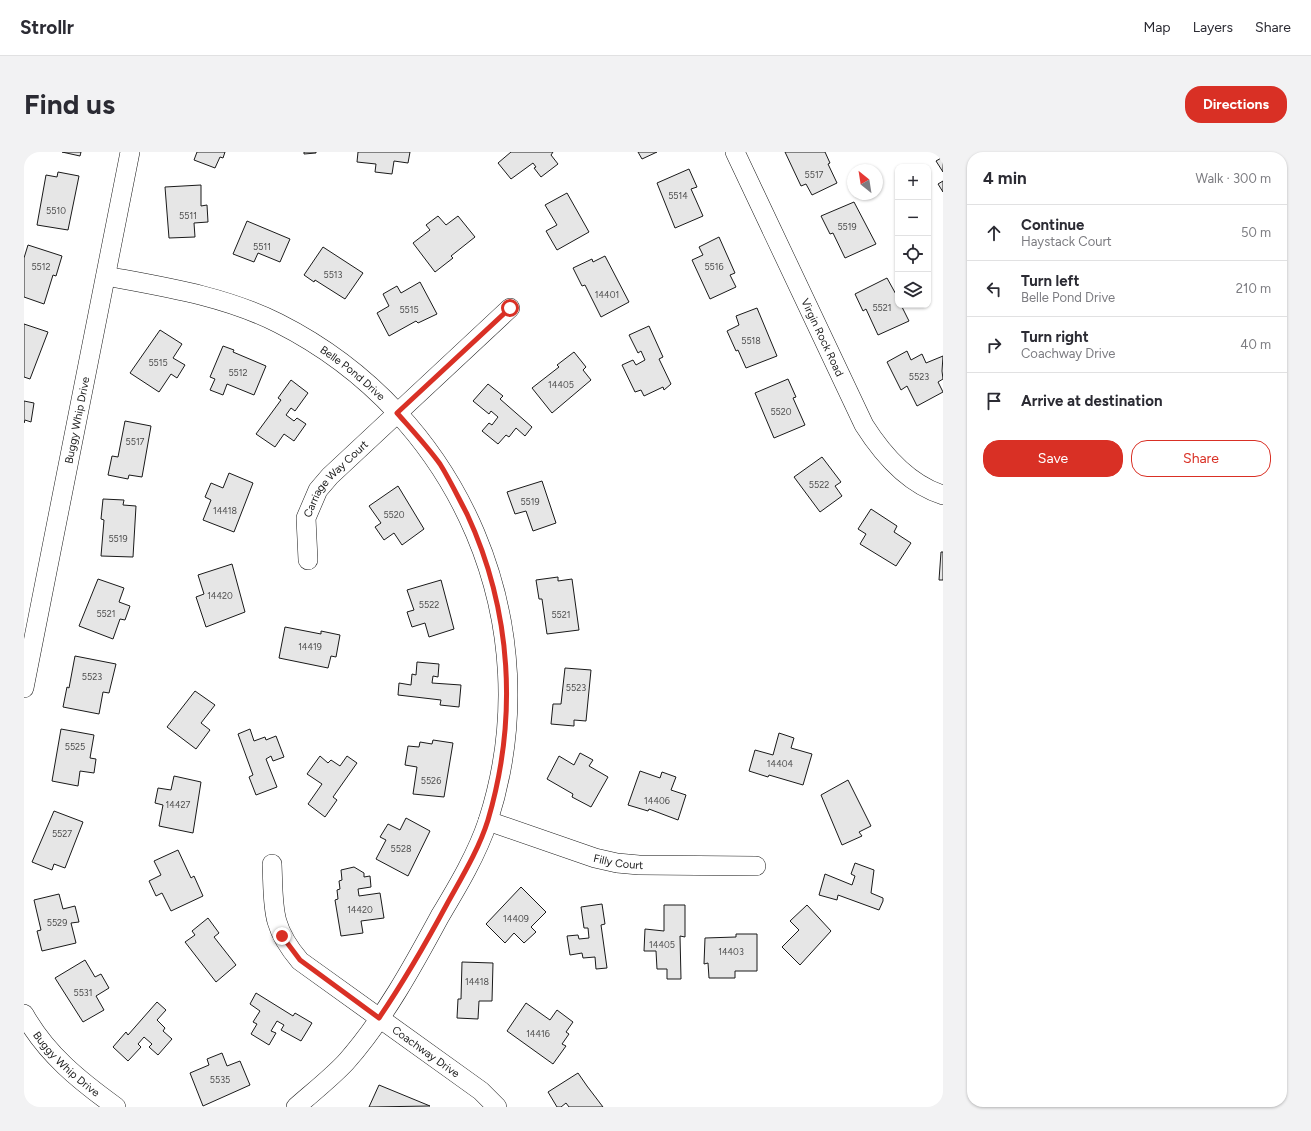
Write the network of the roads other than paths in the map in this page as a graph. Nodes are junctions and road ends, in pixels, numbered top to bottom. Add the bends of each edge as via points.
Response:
1 (130, 152) edge
2 (735, 152) edge
3 (106, 276) junction
4 (510, 308) dead end
5 (397, 413) junction
6 (943, 495) edge
7 (308, 560) dead end
8 (24, 688) edge
9 (488, 821) junction
10 (272, 864) dead end
11 (756, 866) dead end
12 (24, 1014) edge
13 (379, 1018) junction
14 (116, 1107) edge
15 (296, 1107) edge
16 (497, 1107) edge

1 - 3 street, Buggy Whip Drive
2 - 6 street, Virgin Rock Road via 864,425 878,448 900,470 925,487
3 - 5 street, Belle Pond Drive via 203,294 277,322 313,342 353,370
3 - 8 street, Buggy Whip Drive
4 - 5 street, Carriage Way Court
5 - 7 street, Carriage Way Court via 318,490 306,518
5 - 9 street, Belle Pond Drive via 440,464 455,490 479,541 497,599 506,655 507,716 499,776
9 - 11 street, Filly Court via 616,863
9 - 13 street, Belle Pond Drive via 460,882 406,978
10 - 13 street, Coachway Drive via 275,918 289,948 300,960
12 - 14 street, Buggy Whip Drive via 67,1069
13 - 15 street, Belle Pond Drive via 347,1060
13 - 16 street, Coachway Drive via 480,1091

